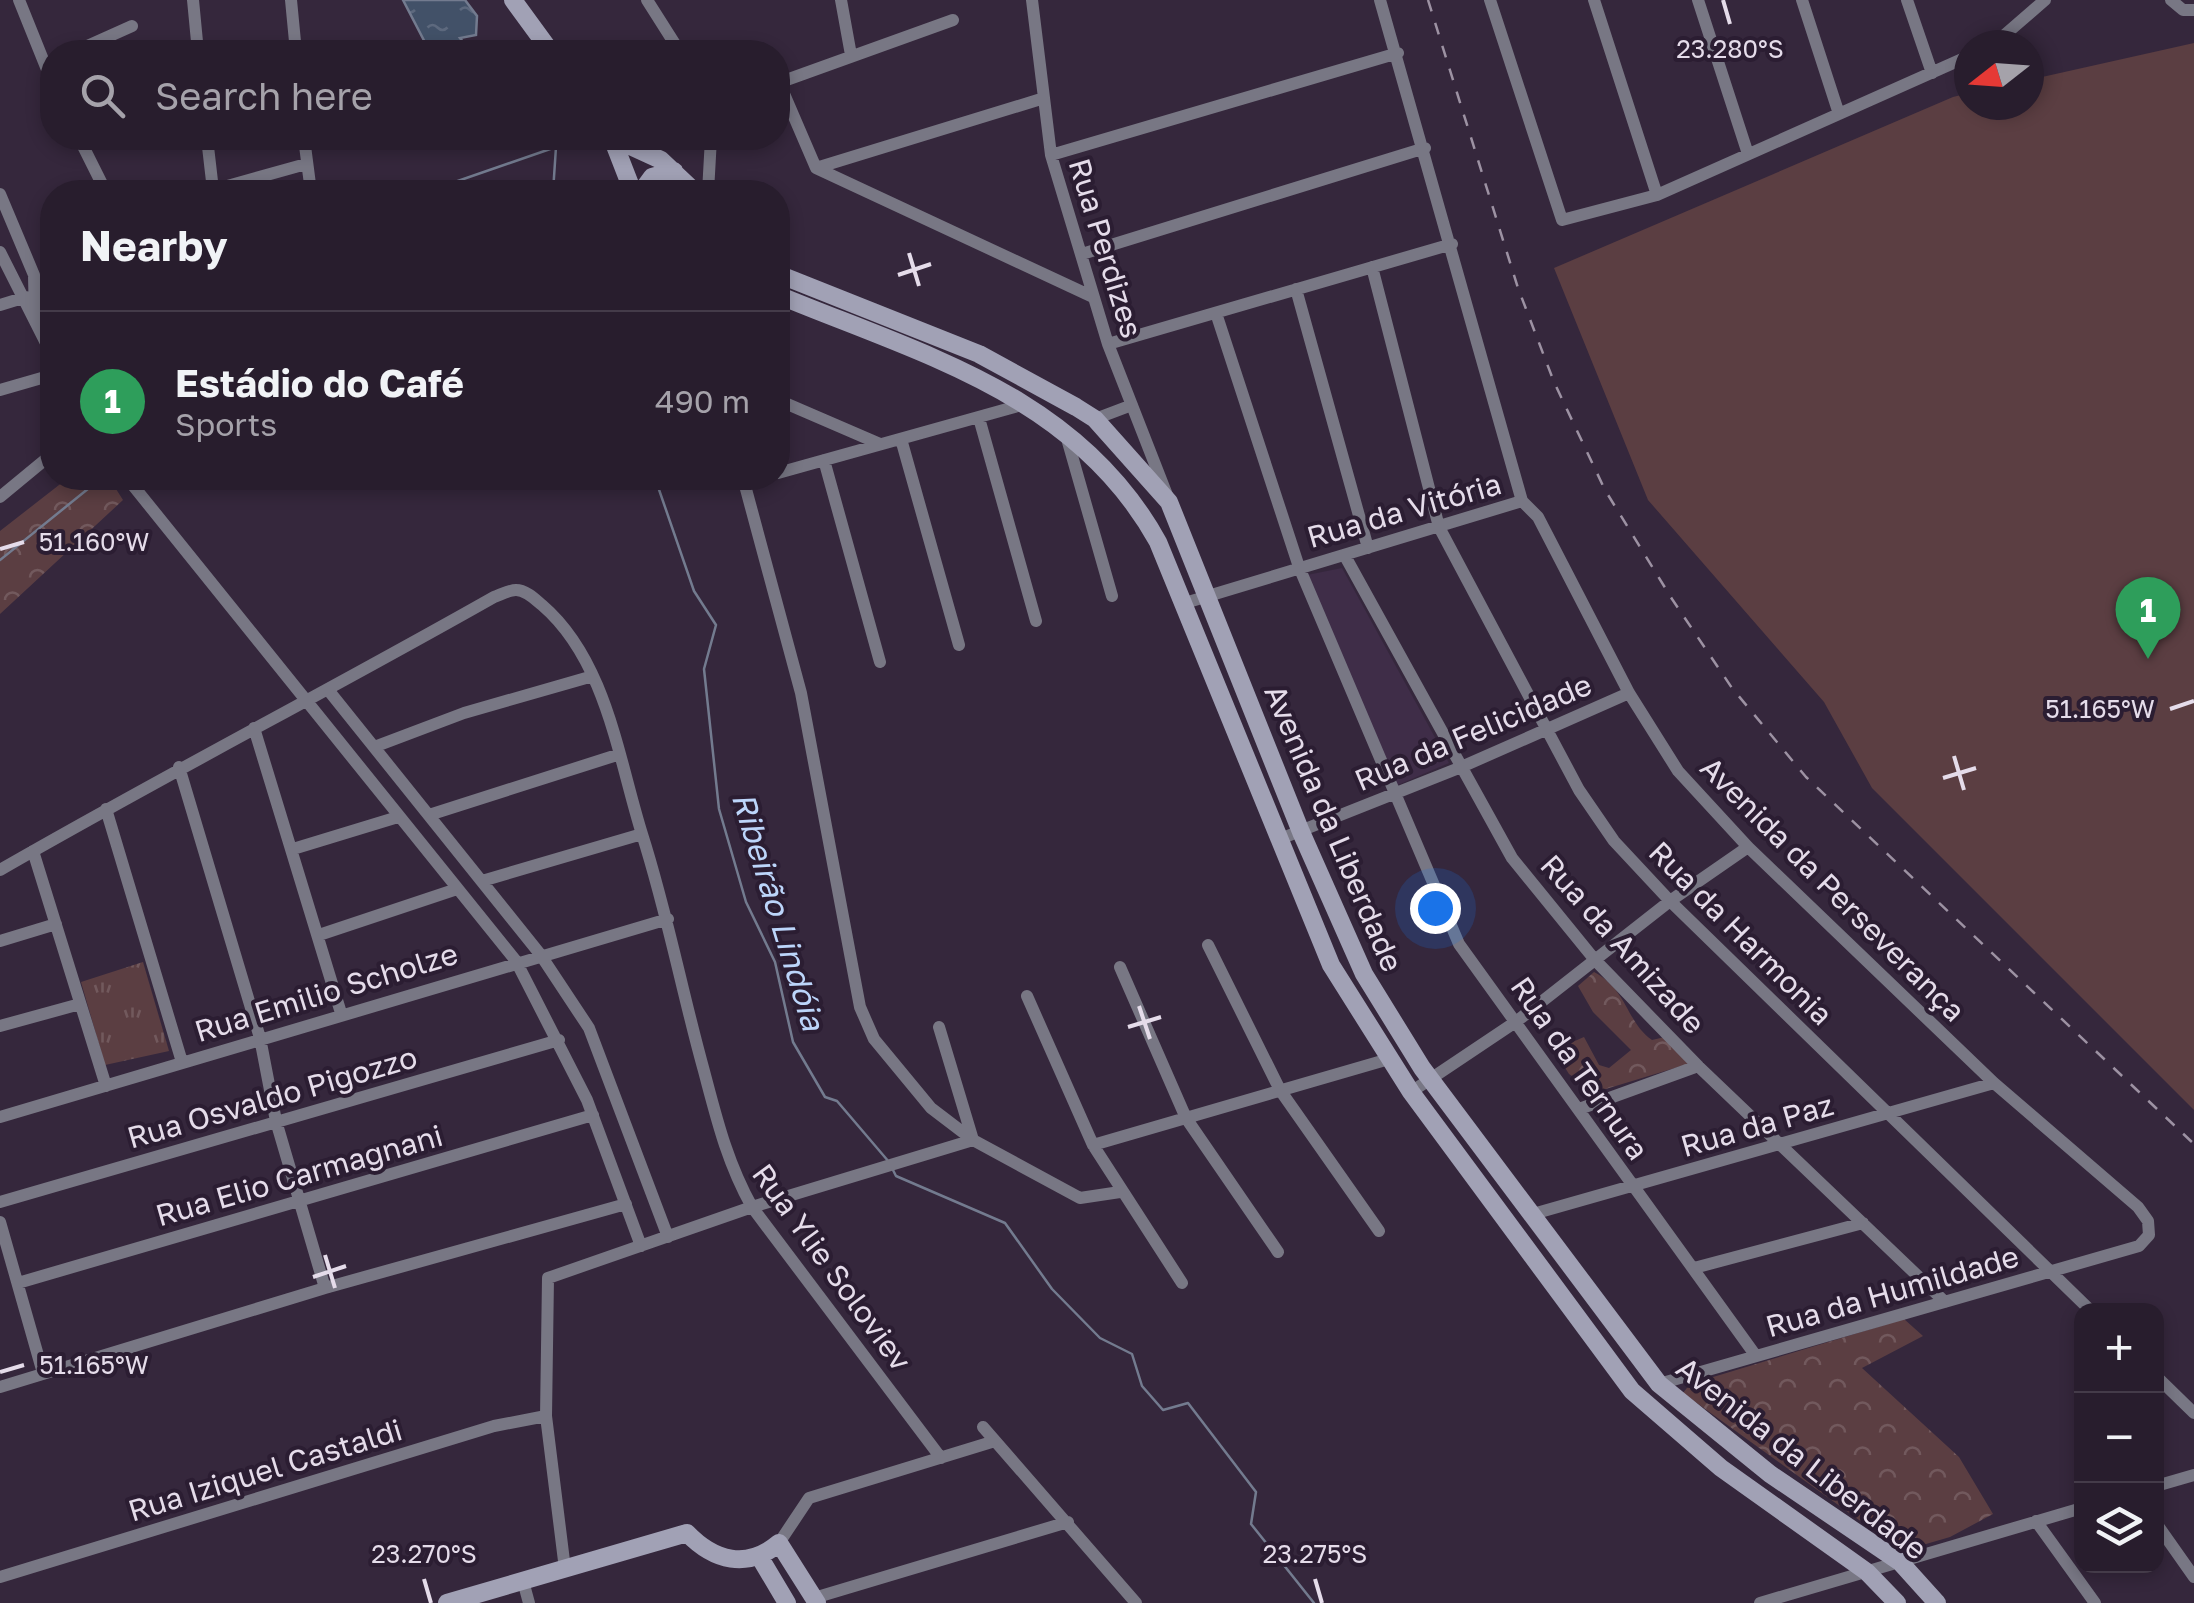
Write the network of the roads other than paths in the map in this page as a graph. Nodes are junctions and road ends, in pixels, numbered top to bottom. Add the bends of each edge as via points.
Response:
1 (19, 0) edge
2 (193, 0) edge
3 (292, 0) edge
4 (513, 0) edge
5 (647, 0) edge
6 (841, 0) edge
7 (1032, 0) edge
8 (1380, 0) edge
9 (1490, 0) edge
10 (1594, 0) edge
11 (1698, 0) edge
12 (1802, 0) edge
13 (1907, 0) edge
14 (2046, 0) edge
15 (2172, 0) edge
16 (2194, 10) edge
17 (954, 20) dead end
18 (132, 26) dead end
19 (2011, 30) edge
20 (101, 40) edge
21 (197, 40) edge
22 (295, 40) edge
23 (542, 40) edge
24 (672, 40) edge
25 (40, 45) edge
26 (1398, 53) junction
27 (851, 55) junction
28 (1954, 63) edge
29 (1932, 73) junction
30 (790, 78) edge
31 (1041, 99) junction
32 (790, 109) edge
33 (1839, 114) junction
34 (1425, 148) junction
35 (86, 150) edge
36 (207, 150) edge
37 (305, 150) edge
38 (617, 150) edge
39 (639, 150) edge
40 (710, 150) edge
41 (1748, 154) junction
42 (1051, 155) junction
43 (306, 164) junction
44 (816, 168) junction
45 (674, 171) junction
46 (100, 180) edge
47 (209, 180) edge
48 (249, 180) edge
49 (309, 180) edge
50 (629, 180) edge
51 (650, 180) edge
52 (683, 180) edge
53 (709, 180) edge
54 (0, 194) edge
55 (1658, 195) junction
56 (1452, 244) junction
57 (0, 252) edge
58 (1082, 254) junction
59 (1372, 267) junction
60 (790, 279) edge
61 (1296, 289) junction
62 (27, 297) junction
63 (1093, 297) junction
64 (790, 300) edge
65 (0, 305) edge
66 (1216, 312) junction
67 (40, 328) edge
68 (1108, 344) junction
69 (40, 378) edge
70 (0, 390) edge
71 (1025, 404) junction
72 (790, 405) edge
73 (1132, 405) junction
74 (979, 418) junction
75 (1095, 418) junction
76 (1064, 430) junction
77 (901, 438) junction
78 (880, 444) junction
79 (824, 460) junction
80 (40, 464) edge
81 (790, 470) edge
82 (137, 490) edge
83 (746, 490) edge
84 (1, 496) edge
85 (1522, 501) junction
86 (1170, 502) junction
87 (1439, 527) junction
88 (1368, 548) junction
89 (1345, 556) junction
90 (1299, 567) junction
91 (1206, 594) junction
92 (1112, 596) dead end
93 (1186, 603) junction
94 (1036, 620) dead end
95 (959, 645) dead end
96 (880, 662) dead end
97 (593, 676) junction
98 (328, 691) junction
99 (1630, 693) junction
100 (308, 702) junction
101 (254, 728) junction
102 (1545, 730) junction
103 (374, 747) junction
104 (617, 755) junction
105 (179, 767) junction
106 (1459, 768) junction
107 (1393, 793) junction
108 (106, 808) junction
109 (429, 815) junction
110 (398, 817) junction
111 (1301, 832) junction
112 (642, 834) junction
113 (1280, 839) junction
114 (1748, 847) junction
115 (293, 849) junction
116 (33, 851) junction
117 (0, 870) edge
118 (482, 881) junction
119 (457, 889) junction
120 (1670, 901) junction
121 (668, 919) junction
122 (56, 924) junction
123 (319, 934) junction
124 (0, 941) edge
125 (1208, 945) dead end
126 (540, 954) junction
127 (1596, 960) junction
128 (516, 961) junction
129 (1120, 967) dead end
130 (1028, 996) dead end
131 (80, 1004) junction
132 (341, 1013) junction
133 (1517, 1020) junction
134 (0, 1026) edge
135 (939, 1028) dead end
136 (260, 1038) junction
137 (559, 1040) junction
138 (1389, 1059) junction
139 (182, 1062) junction
140 (1698, 1066) junction
141 (1428, 1077) junction
142 (1994, 1083) junction
143 (106, 1086) junction
144 (1280, 1090) junction
145 (1412, 1092) junction
146 (1582, 1108) junction
147 (1888, 1114) junction
148 (0, 1116) edge
149 (593, 1116) junction
150 (1186, 1118) junction
151 (276, 1121) junction
152 (973, 1140) junction
153 (1093, 1145) junction
154 (1781, 1145) junction
155 (1632, 1186) junction
156 (1120, 1192) junction
157 (298, 1201) junction
158 (0, 1202) edge
159 (626, 1204) junction
160 (752, 1207) junction
161 (1532, 1214) junction
162 (0, 1222) edge
163 (1863, 1223) junction
164 (1379, 1230) dead end
165 (668, 1237) junction
166 (641, 1246) junction
167 (2139, 1246) joint
168 (1278, 1252) dead end
169 (1694, 1268) junction
170 (2051, 1272) junction
171 (18, 1283) junction
172 (1182, 1283) dead end
173 (325, 1288) junction
174 (1946, 1302) junction
175 (2083, 1303) edge
176 (1756, 1356) junction
177 (44, 1373) junction
178 (1659, 1384) junction
179 (2164, 1384) edge
180 (0, 1387) edge
181 (2194, 1413) edge
182 (546, 1416) junction
183 (983, 1427) dead end
184 (995, 1441) junction
185 (941, 1458) junction
186 (2194, 1475) edge
187 (2164, 1484) edge
188 (2074, 1510) edge
189 (2036, 1521) junction
190 (1068, 1522) junction
191 (2164, 1534) edge
192 (779, 1543) junction
193 (758, 1556) junction
194 (1900, 1562) junction
195 (565, 1569) junction
196 (1867, 1572) junction
197 (798, 1574) junction
198 (0, 1577) edge
199 (2194, 1577) edge
200 (524, 1581) junction
201 (776, 1586) junction
202 (815, 1601) edge
203 (447, 1603) edge
204 (530, 1603) edge
205 (787, 1603) edge
206 (1136, 1603) edge
207 (1760, 1603) edge
208 (1897, 1603) edge
209 (1937, 1603) edge
210 (2095, 1603) edge

1 - 25 street
2 - 21 street
3 - 22 street
4 - 23 street
5 - 24 street
6 - 27 street
7 - 31 street, Rua Perdizes
8 - 26 street, Avenida da Perseverança
9 - 55 street via 1562,220
10 - 55 street
11 - 41 street
12 - 33 street
13 - 29 street
14 - 19 street
15 - 16 street
17 - 27 street
18 - 20 street
26 - 34 street, Avenida da Perseverança
26 - 42 street
27 - 30 street
28 - 29 street
29 - 33 street
31 - 42 street, Rua Perdizes
31 - 44 street
32 - 44 street
33 - 41 street
34 - 56 street, Avenida da Perseverança
34 - 58 street
35 - 46 street
36 - 47 street
37 - 43 street
38 - 50 street
39 - 45 street
40 - 53 street
41 - 55 street
42 - 58 street, Rua Perdizes
43 - 48 street
43 - 49 street
44 - 63 street
45 - 51 street
45 - 52 street
54 - 62 street via 34,274
56 - 59 street
56 - 85 street, Avenida da Perseverança
57 - 62 street
58 - 63 street, Rua Perdizes
59 - 61 street
59 - 87 street, Rua da Harmonia
60 - 75 street, Avenida da Liberdade via 979,354
61 - 66 street
61 - 88 street
62 - 65 street
62 - 67 street
63 - 68 street, Rua Perdizes
64 - 71 street, Avenida da Liberdade via 973,374
66 - 68 street
66 - 90 street
68 - 73 street, Rua Perdizes
69 - 70 street
71 - 74 street
71 - 76 street, Avenida da Liberdade
72 - 78 street
73 - 75 street
73 - 86 street, Rua Perdizes
74 - 77 street
74 - 94 street
75 - 86 street, Avenida da Liberdade
76 - 92 street
76 - 93 street, Avenida da Liberdade via 1135,500
77 - 78 street
77 - 95 street
78 - 79 street
79 - 81 street
79 - 96 street
80 - 84 street
82 - 100 street
83 - 152 street via 801,692 860,1006 874,1038 931,1108
85 - 87 street, Rua da Vitória
85 - 99 street, Avenida da Perseverança via 1538,517
86 - 91 street, Avenida da Liberdade
87 - 88 street, Rua da Vitória
87 - 102 street, Rua da Harmonia
88 - 89 street, Rua da Vitória
89 - 90 street, Rua da Vitória
89 - 106 street, Rua da Amizade
90 - 91 street, Rua da Vitória
90 - 107 street, Rua da Vitória
91 - 93 street, Rua da Vitória
91 - 111 street, Avenida da Liberdade
93 - 113 street, Avenida da Liberdade
97 - 98 street, Rua Ylie Soloviev via 561,622 516,590
97 - 103 street via 464,712
97 - 104 street, Rua Ylie Soloviev
98 - 100 street
98 - 103 street
99 - 102 street, Rua da Felicidade
99 - 114 street, Avenida da Perseverança via 1678,771
100 - 101 street
100 - 110 street
101 - 105 street
101 - 115 street
102 - 106 street, Rua da Felicidade
102 - 120 street, Rua da Harmonia via 1614,841
103 - 109 street
104 - 109 street
104 - 112 street, Rua Ylie Soloviev
105 - 108 street
105 - 136 street
106 - 107 street, Rua da Felicidade
106 - 127 street, Rua da Amizade via 1512,858
107 - 111 street, Rua da Felicidade
107 - 133 street, Rua da Ternura via 1459,944
108 - 116 street
108 - 139 street
109 - 118 street
110 - 115 street
110 - 119 street
111 - 113 street, Rua da Felicidade
111 - 141 street, Avenida da Liberdade via 1364,974
112 - 118 street
112 - 121 street, Rua Ylie Soloviev
113 - 138 street, Avenida da Liberdade via 1331,965
114 - 120 street
114 - 142 street, Avenida da Perseverança
115 - 123 street
116 - 117 street
116 - 122 street
118 - 126 street
119 - 123 street
119 - 128 street
120 - 127 street
120 - 147 street, Rua da Harmonia
121 - 126 street, Rua Emilio Scholze
121 - 160 street, Rua Ylie Soloviev via 719,1139
122 - 124 street
122 - 131 street
123 - 132 street
125 - 144 street
126 - 128 street, Rua Emilio Scholze
126 - 165 street via 589,1028
127 - 133 street
127 - 140 street, Rua da Amizade
128 - 132 street, Rua Emilio Scholze
128 - 137 street
129 - 150 street
130 - 153 street
131 - 134 street
131 - 143 street
132 - 136 street, Rua Emilio Scholze
133 - 141 street
133 - 146 street, Rua da Ternura
135 - 152 street
136 - 139 street, Rua Emilio Scholze
136 - 151 street
137 - 149 street
137 - 151 street, Rua Osvaldo Pigozzo
138 - 144 street
138 - 145 street, Avenida da Liberdade
139 - 143 street, Rua Emilio Scholze
140 - 146 street
140 - 154 street, Rua da Amizade
141 - 145 street
141 - 161 street, Avenida da Liberdade
142 - 147 street, Rua da Paz
142 - 167 street, Avenida da Perseverança via 2138,1207 2149,1235
143 - 148 street, Rua Emilio Scholze
144 - 150 street
144 - 164 street
145 - 196 street, Avenida da Liberdade via 1632,1391 1721,1468
146 - 155 street, Rua da Ternura
147 - 154 street, Rua da Paz
147 - 170 street, Rua da Harmonia
149 - 157 street, Rua Elio Carmagnani
149 - 159 street
150 - 153 street
150 - 168 street
151 - 157 street
151 - 158 street, Rua Osvaldo Pigozzo
152 - 156 street via 1080,1198
152 - 160 street
153 - 156 street
154 - 155 street, Rua da Paz
154 - 163 street, Rua da Amizade
155 - 161 street, Rua da Paz
155 - 169 street, Rua da Ternura
156 - 172 street
157 - 171 street, Rua Elio Carmagnani
157 - 173 street
159 - 166 street
159 - 173 street
160 - 165 street
160 - 185 street, Rua Ylie Soloviev
161 - 178 street, Avenida da Liberdade
162 - 171 street
163 - 169 street
163 - 174 street, Rua da Amizade
165 - 166 street
166 - 182 street via 548,1278
167 - 170 street, Rua da Humildade
169 - 176 street, Rua da Ternura
170 - 174 street, Rua da Humildade
170 - 175 street, Rua da Harmonia
171 - 177 street
173 - 177 street
174 - 176 street, Rua da Humildade
176 - 178 street, Rua da Humildade
177 - 180 street
178 - 194 street, Avenida da Liberdade via 1770,1474
179 - 181 street
182 - 195 street
182 - 198 street, Rua Iziquel Castaldi via 494,1426
183 - 184 street
184 - 185 street
184 - 190 street
185 - 192 street via 809,1498
186 - 187 street
188 - 189 street
189 - 194 street
189 - 210 street
190 - 202 street
190 - 206 street
191 - 199 street
192 - 193 street
192 - 197 street
193 - 195 street via 723,1558 686,1525
193 - 201 street
194 - 196 street
194 - 209 street, Avenida da Liberdade
195 - 200 street
196 - 207 street
196 - 208 street, Avenida da Liberdade
197 - 201 street
197 - 202 street
200 - 203 street
200 - 204 street
201 - 205 street

